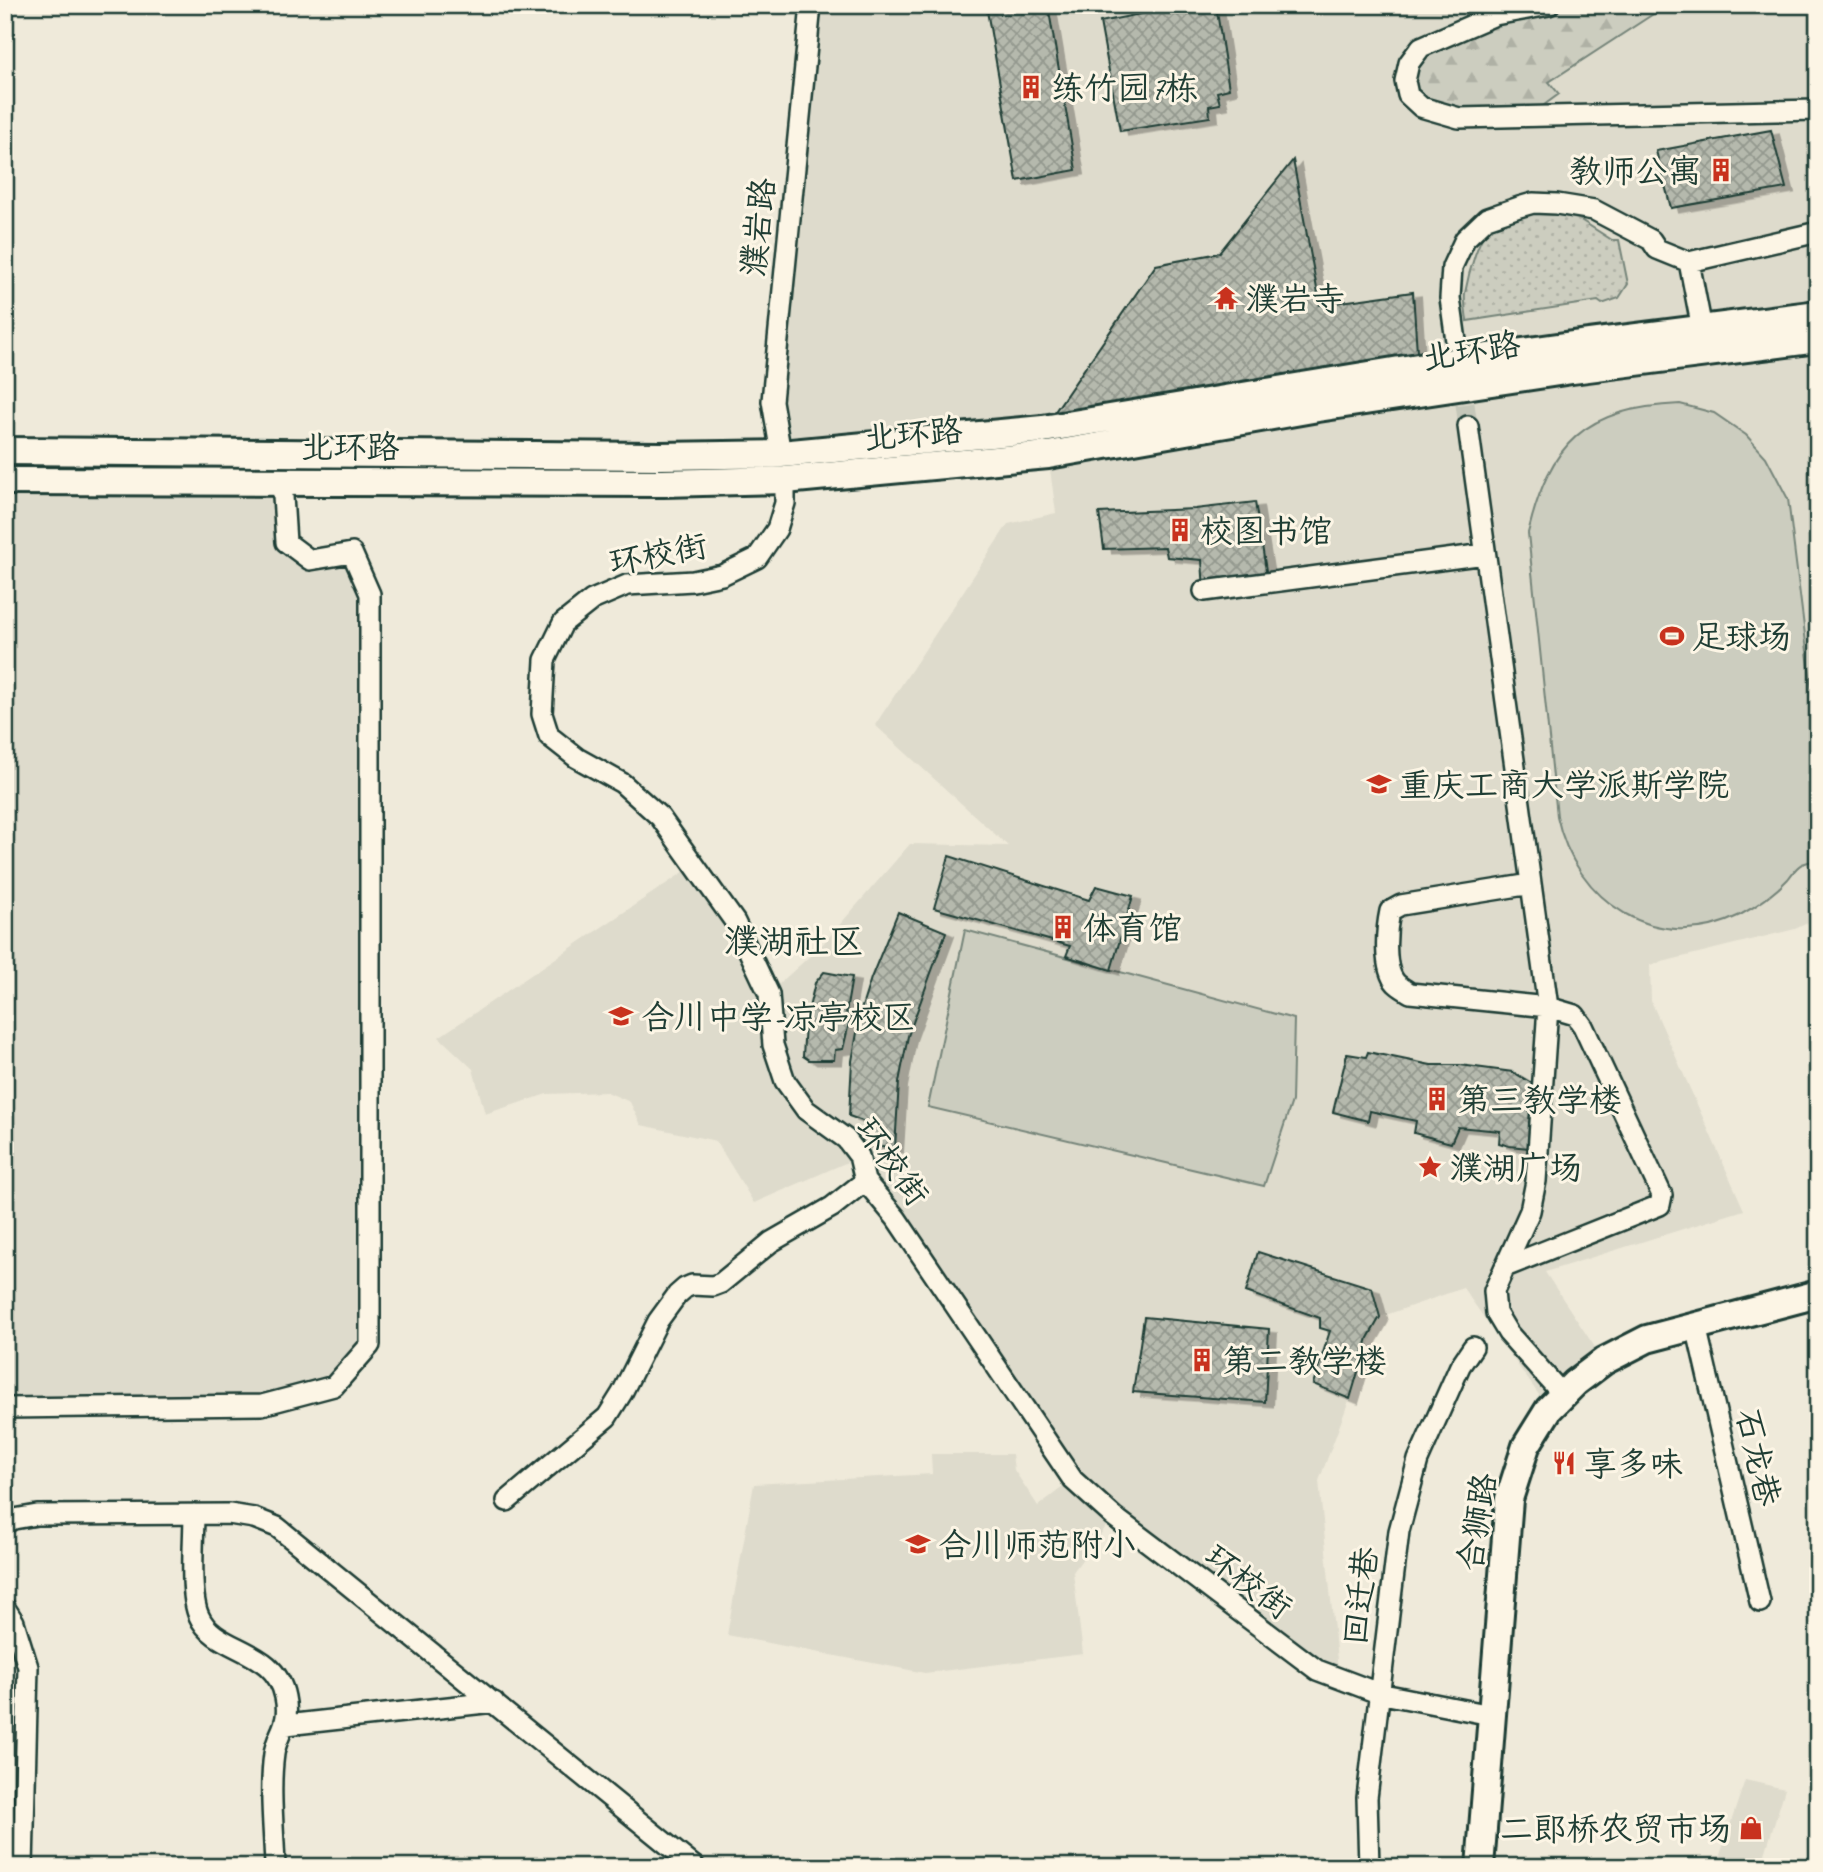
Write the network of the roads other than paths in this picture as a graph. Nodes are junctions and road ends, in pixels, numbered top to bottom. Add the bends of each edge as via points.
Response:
1 (810, 5) edge
2 (1549, 5) edge
3 (1818, 110) edge
4 (1818, 232) edge
5 (1689, 262) junction
6 (1818, 314) edge
7 (1702, 329) junction
8 (1818, 339) edge
9 (1456, 341) dead end
10 (1468, 426) tunnel mouth
11 (5, 452) edge
12 (781, 454) junction
13 (785, 480) junction
14 (5, 481) edge
15 (282, 481) junction
16 (1485, 554) junction
17 (1204, 591) dead end
18 (1531, 884) junction
19 (1548, 1007) junction
20 (865, 1181) junction
21 (1505, 1267) junction
22 (1818, 1294) edge
23 (1696, 1326) junction
24 (1473, 1347) dead end
25 (1563, 1395) junction
26 (5, 1408) edge
27 (507, 1500) dead end
28 (194, 1514) junction
29 (5, 1523) edge
30 (1760, 1602) dead end
31 (5, 1608) edge
32 (1378, 1693) junction
33 (494, 1702) junction
34 (1491, 1715) junction
35 (286, 1725) junction
36 (23, 1867) edge
37 (275, 1867) edge
38 (695, 1867) edge
39 (1368, 1867) edge
40 (1480, 1867) edge

1 - 12 street, 濮岩路 via 772,401
2 - 3 street via 1494,15 1422,47 1409,63 1408,95 1421,107 1459,118
4 - 5 street
5 - 7 street
5 - 9 street via 1657,249 1651,240 1594,210 1533,202 1518,207 1487,218 1465,239 1452,267 1450,298
6 - 7 main road, 北环路
7 - 12 main road, 北环路 via 1313,383 1043,429
8 - 13 main road, 北环路 via 1318,408 1048,455
10 - 16 street
11 - 12 main road, 北环路
13 - 15 main road, 北环路
13 - 20 street, 环校街 via 785,503 777,529 757,558 722,575 627,585 592,600 563,623 545,660 542,714 549,736 622,783 660,817 735,922 769,994 773,1045 785,1081 806,1110 846,1139 859,1156
14 - 15 main road, 北环路
15 - 26 street via 286,542 310,560 352,553 370,594 370,1345 334,1386 261,1405
16 - 17 street
16 - 18 street
18 - 19 street
18 - 19 street via 1401,905 1390,911 1388,970 1410,993
19 - 21 street via 1536,1181 1530,1211
19 - 21 street via 1575,1015 1583,1026 1662,1195 1660,1205
20 - 27 street via 832,1207 771,1242 721,1283 685,1288 658,1321 607,1417
20 - 32 street, 环校街 via 896,1218 1073,1480 1113,1516 1317,1670
21 - 25 street via 1494,1291 1496,1313
22 - 23 main road, 合狮路
23 - 25 main road, 合狮路 via 1647,1339 1604,1361
23 - 30 street, 石龙巷
24 - 32 street, 回迁巷 via 1418,1460 1399,1531
25 - 34 main road, 合狮路 via 1526,1446 1509,1499
28 - 29 street via 37,1515
28 - 33 street via 229,1514 277,1527
28 - 35 street via 198,1615 210,1631 262,1660 276,1674 285,1697
31 - 36 street via 28,1667
32 - 34 street, 环校街
32 - 39 street, 回迁巷 via 1367,1798
33 - 35 street
33 - 38 street
34 - 40 main road, 合狮路
35 - 37 street via 274,1750

